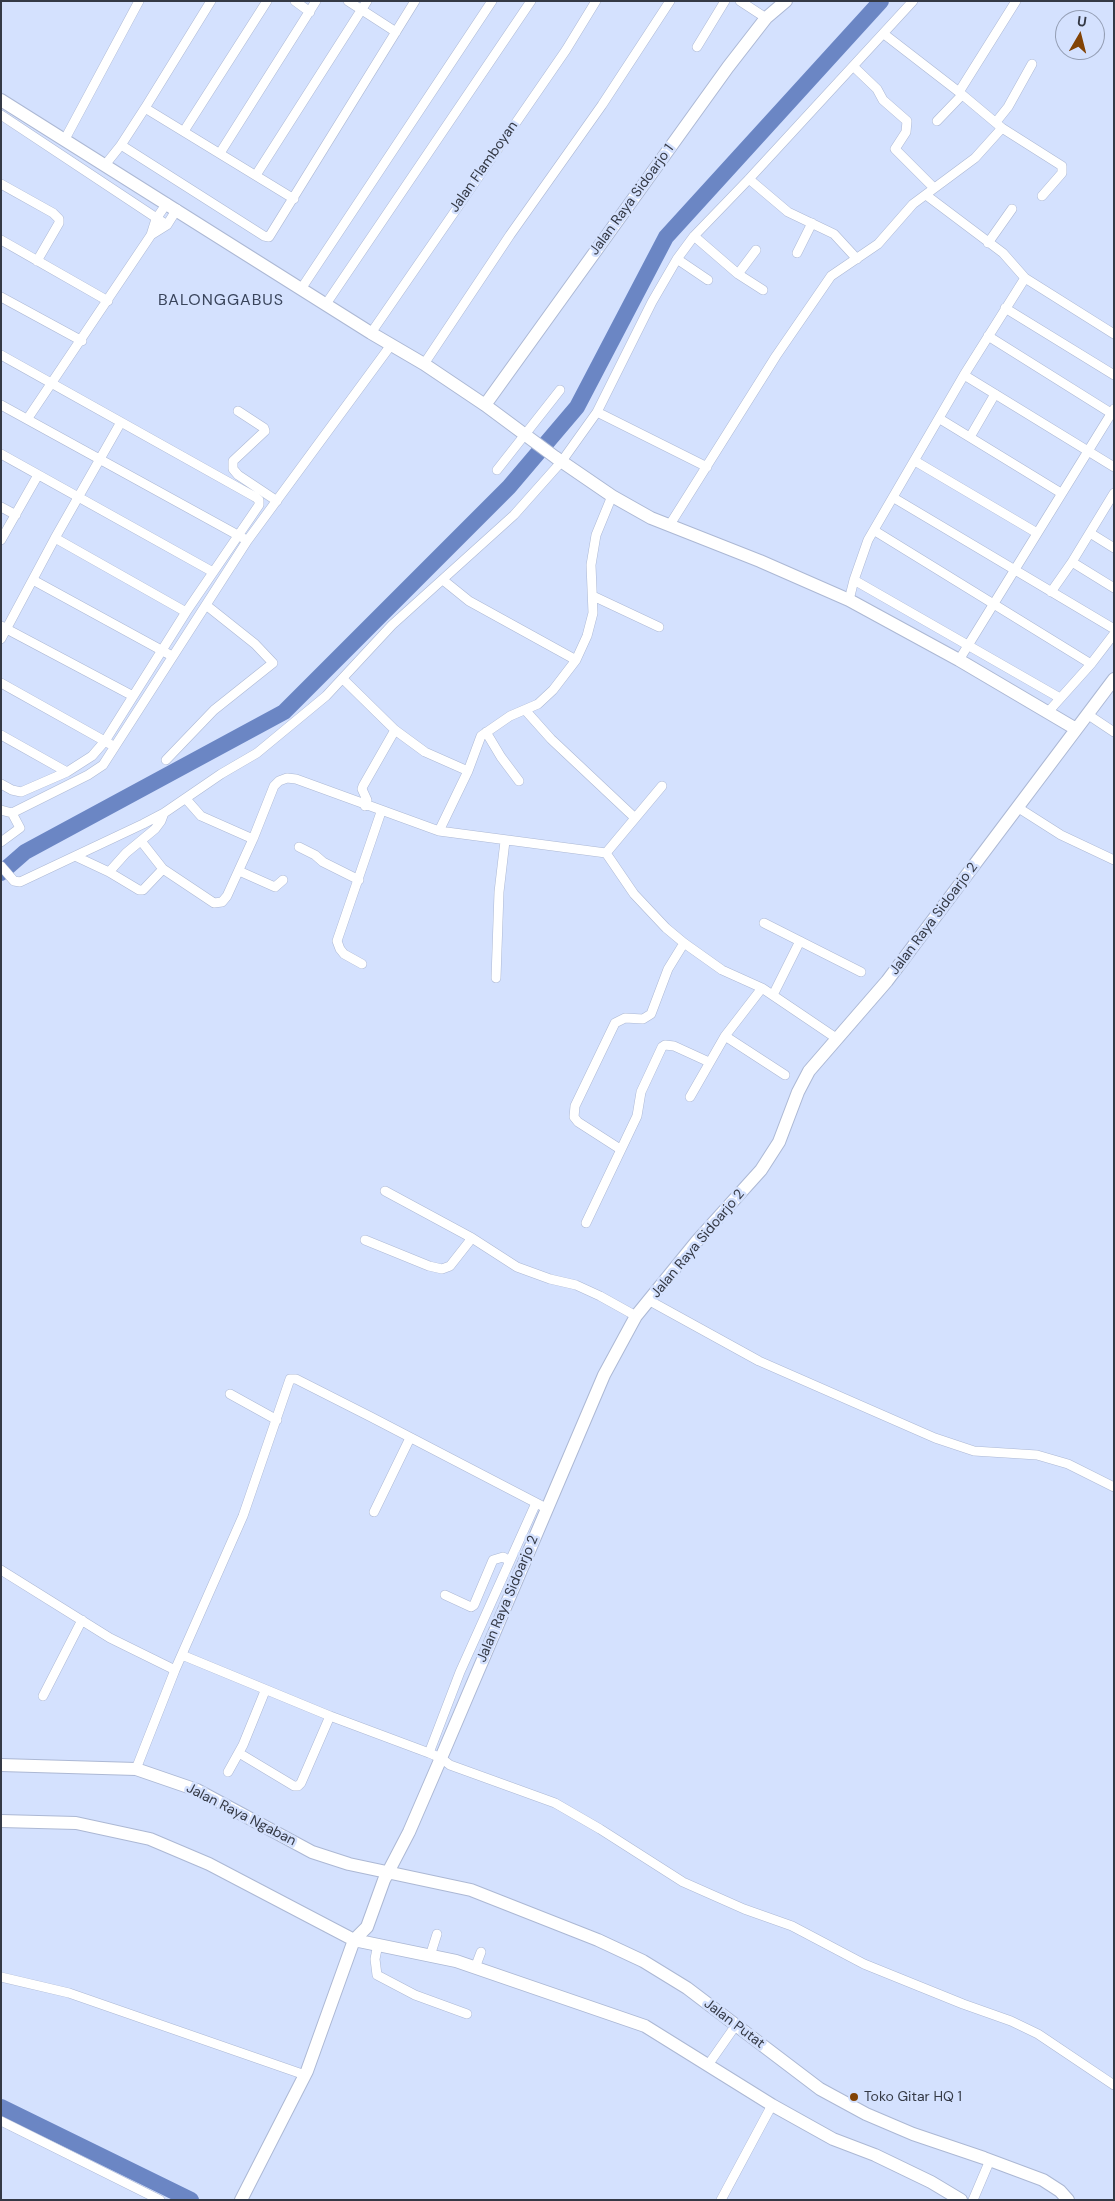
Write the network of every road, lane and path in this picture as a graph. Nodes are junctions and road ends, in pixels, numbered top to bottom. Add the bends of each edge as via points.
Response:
1 (139, 1) edge
2 (211, 1) edge
3 (267, 1) edge
4 (295, 1) edge
5 (316, 1) edge
6 (348, 1) edge
7 (367, 1) edge
8 (415, 1) edge
9 (492, 1) edge
10 (531, 1) edge
11 (596, 1) edge
12 (670, 1) edge
13 (725, 1) edge
14 (740, 1) edge
15 (786, 1) edge
16 (912, 1) edge
17 (1016, 1) edge
18 (362, 11) junction
19 (310, 12) junction
20 (766, 18) junction
21 (396, 32) junction
22 (884, 34) junction
23 (697, 47) dead end
24 (1032, 64) dead end
25 (853, 66) junction
26 (961, 94) junction
27 (1, 100) edge
28 (146, 108) junction
29 (1, 115) edge
30 (937, 121) dead end
31 (999, 125) junction
32 (184, 131) junction
33 (65, 139) junction
34 (121, 145) junction
35 (220, 153) junction
36 (105, 165) junction
37 (256, 175) junction
38 (749, 179) junction
39 (1, 184) edge
40 (934, 188) junction
41 (926, 194) junction
42 (1042, 196) dead end
43 (294, 199) junction
44 (172, 206) junction
45 (1012, 209) dead end
46 (156, 219) junction
47 (812, 223) junction
48 (166, 225) junction
49 (151, 236) junction
50 (694, 236) junction
51 (1, 240) edge
52 (988, 243) junction
53 (756, 250) dead end
54 (797, 253) dead end
55 (677, 259) junction
56 (857, 259) junction
57 (37, 261) junction
58 (738, 274) junction
59 (1025, 278) junction
60 (708, 280) dead end
61 (302, 289) junction
62 (763, 290) dead end
63 (1, 297) edge
64 (108, 301) junction
65 (326, 304) junction
66 (1006, 308) junction
67 (371, 333) junction
68 (1114, 334) edge
69 (988, 336) junction
70 (82, 341) junction
71 (391, 345) junction
72 (1, 355) edge
73 (424, 364) junction
74 (964, 375) junction
75 (1114, 375) edge
76 (52, 383) junction
77 (560, 390) dead end
78 (995, 394) junction
79 (1, 404) edge
80 (485, 405) junction
81 (238, 410) dead end
82 (597, 412) junction
83 (1113, 412) edge
84 (28, 418) junction
85 (940, 419) junction
86 (121, 422) junction
87 (527, 436) junction
88 (970, 437) junction
89 (1086, 450) junction
90 (1, 454) edge
91 (100, 459) junction
92 (558, 459) junction
93 (915, 461) junction
94 (707, 467) junction
95 (1114, 467) edge
96 (497, 470) dead end
97 (38, 475) junction
98 (1061, 493) junction
99 (1114, 493) edge
100 (612, 496) junction
101 (78, 497) junction
102 (894, 498) junction
103 (277, 501) junction
104 (1, 507) edge
105 (1110, 507) edge
106 (16, 515) junction
107 (669, 526) junction
108 (875, 531) junction
109 (1037, 533) junction
110 (1090, 533) junction
111 (239, 535) junction
112 (55, 538) junction
113 (1, 540) edge
114 (247, 541) junction
115 (1114, 548) edge
116 (1072, 562) junction
117 (1015, 570) junction
118 (213, 572) junction
119 (33, 580) junction
120 (443, 580) junction
121 (854, 580) junction
122 (1114, 588) edge
123 (1051, 592) junction
124 (593, 596) junction
125 (850, 600) junction
126 (994, 604) junction
127 (206, 605) junction
128 (186, 612) junction
129 (659, 627) dead end
130 (4, 628) edge
131 (1114, 629) edge
132 (1114, 634) edge
133 (1, 638) edge
134 (968, 645) junction
135 (160, 651) junction
136 (172, 656) junction
137 (576, 660) junction
138 (959, 660) junction
139 (1091, 664) junction
140 (343, 679) junction
141 (1114, 679) edge
142 (1, 683) edge
143 (133, 696) junction
144 (1060, 698) junction
145 (526, 711) junction
146 (1048, 712) junction
147 (1087, 714) junction
148 (1070, 725) junction
149 (396, 730) junction
150 (1114, 732) edge
151 (1, 734) edge
152 (484, 734) junction
153 (105, 741) junction
154 (114, 746) junction
155 (166, 760) dead end
156 (468, 771) junction
157 (67, 772) junction
158 (519, 780) dead end
159 (1, 784) edge
160 (662, 786) dead end
161 (21, 792) junction
162 (186, 799) junction
163 (29, 804) junction
164 (365, 806) junction
165 (1017, 807) junction
166 (1, 810) edge
167 (381, 812) junction
168 (12, 813) junction
169 (164, 813) junction
170 (635, 818) junction
171 (439, 831) junction
172 (253, 839) junction
173 (141, 841) junction
174 (505, 841) junction
175 (1, 842) edge
176 (299, 847) dead end
177 (606, 853) junction
178 (77, 857) junction
179 (1114, 860) edge
180 (1, 866) edge
181 (163, 870) junction
182 (239, 871) junction
183 (109, 872) junction
184 (283, 880) dead end
185 (359, 880) junction
186 (764, 923) dead end
187 (800, 941) junction
188 (684, 943) junction
189 (362, 964) dead end
190 (861, 972) dead end
191 (496, 978) dead end
192 (762, 988) junction
193 (772, 995) junction
194 (831, 1035) junction
195 (725, 1036) junction
196 (709, 1062) junction
197 (786, 1075) dead end
198 (690, 1098) dead end
199 (620, 1149) junction
200 (385, 1191) dead end
201 (586, 1223) dead end
202 (472, 1238) junction
203 (365, 1240) dead end
204 (650, 1301) junction
205 (635, 1316) junction
206 (230, 1394) dead end
207 (277, 1420) junction
208 (410, 1438) junction
209 (1114, 1487) edge
210 (541, 1506) junction
211 (374, 1512) dead end
212 (510, 1561) junction
213 (1, 1570) edge
214 (445, 1595) dead end
215 (82, 1620) junction
216 (182, 1655) junction
217 (175, 1670) junction
218 (265, 1691) junction
219 (43, 1696) dead end
220 (330, 1716) junction
221 (239, 1753) junction
222 (435, 1755) junction
223 (1, 1765) edge
224 (136, 1769) junction
225 (228, 1772) dead end
226 (1, 1822) edge
227 (384, 1881) junction
228 (354, 1940) junction
229 (378, 1944) junction
230 (1, 1977) edge
231 (467, 2014) dead end
232 (733, 2029) junction
233 (708, 2065) junction
234 (304, 2076) junction
235 (1114, 2085) edge
236 (772, 2105) junction
237 (1, 2121) edge
238 (988, 2166) junction
239 (242, 2198) edge
240 (723, 2199) edge
241 (160, 2200) edge
242 (960, 2200) edge
243 (973, 2200) edge
244 (1068, 2200) edge

1 - 33 street
2 - 28 street
3 - 32 street
4 - 19 street
5 - 19 street
6 - 18 street
7 - 18 street
8 - 21 street
9 - 61 street
10 - 65 street
11 - 67 street, Jalan Flamboyan via 566,50
12 - 73 street
13 - 23 street
14 - 20 street
15 - 20 street, Jalan Raya Sidoarjo 1
16 - 22 street
17 - 26 street
18 - 21 street
18 - 37 street
19 - 35 street
20 - 80 street, Jalan Raya Sidoarjo 1
21 - 43 street
22 - 25 street
22 - 26 street
24 - 31 street
25 - 38 street
25 - 40 street via 907,121 906,132 895,149
26 - 30 street
26 - 31 street
27 - 33 street
28 - 32 street
28 - 34 street
29 - 46 street
31 - 40 street via 975,158
31 - 42 street via 1062,168 1062,173
32 - 35 street
33 - 36 street
34 - 36 street
34 - 43 street via 266,237 270,236
35 - 37 street
36 - 44 street
37 - 43 street
38 - 47 street via 783,209
38 - 50 street
39 - 57 street via 59,219
40 - 41 street
41 - 52 street
41 - 56 street via 878,244
44 - 46 street
44 - 48 street
44 - 61 street
45 - 52 street
46 - 48 street
46 - 49 street
47 - 54 street
47 - 56 street via 834,234
48 - 49 street
49 - 64 street
50 - 55 street
50 - 58 street
51 - 57 street
52 - 59 street via 1006,256
53 - 58 street
55 - 60 street
55 - 82 street
56 - 94 street via 831,276 776,356
57 - 64 street
58 - 62 street
59 - 66 street
59 - 68 street
61 - 65 street
63 - 70 street
64 - 70 street
65 - 67 street
66 - 69 street
66 - 75 street
67 - 71 street
69 - 74 street
69 - 83 street
70 - 76 street
71 - 73 street
71 - 103 street
72 - 76 street
73 - 80 street
74 - 78 street
74 - 85 street
76 - 84 street
76 - 86 street
77 - 87 street
78 - 88 street
78 - 89 street
79 - 84 street
80 - 87 street
81 - 103 street via 264,431 233,461 233,469
82 - 92 street
82 - 94 street
83 - 89 street
84 - 91 street
85 - 88 street
85 - 93 street
86 - 91 street
86 - 111 street via 259,500 258,508
87 - 92 street
87 - 96 street
88 - 98 street
89 - 95 street
89 - 98 street
90 - 97 street
91 - 101 street
91 - 111 street
92 - 100 street
92 - 120 street via 514,515
93 - 102 street
93 - 109 street
94 - 107 street
97 - 101 street
97 - 106 street
98 - 109 street
99 - 105 street
100 - 107 street
100 - 124 street via 596,536 591,565
101 - 112 street
101 - 118 street
102 - 108 street
102 - 117 street
103 - 114 street
104 - 106 street
105 - 110 street
106 - 113 street
107 - 125 street
108 - 121 street via 868,540
108 - 126 street
109 - 117 street
110 - 115 street
110 - 116 street
111 - 114 street
111 - 118 street
112 - 119 street
112 - 128 street
114 - 127 street
116 - 122 street
116 - 123 street
117 - 123 street
117 - 126 street
118 - 128 street
119 - 130 street
119 - 135 street
120 - 137 street via 470,601
120 - 140 street via 392,624
121 - 125 street
121 - 134 street
123 - 131 street
124 - 129 street
124 - 137 street via 593,613 587,636
125 - 138 street
126 - 134 street
126 - 139 street
127 - 136 street
127 - 155 street via 256,644 273,663 214,710
128 - 135 street
130 - 133 street
130 - 143 street
132 - 139 street
134 - 138 street
134 - 144 street
135 - 136 street
135 - 143 street
136 - 154 street
137 - 145 street via 553,690
138 - 146 street
139 - 144 street
140 - 149 street
140 - 162 street via 257,753
141 - 147 street, Jalan Raya Sidoarjo 2
142 - 153 street
143 - 153 street
144 - 146 street
145 - 152 street via 510,716
145 - 170 street
146 - 148 street
147 - 148 street, Jalan Raya Sidoarjo 2
147 - 150 street
148 - 165 street, Jalan Raya Sidoarjo 2
149 - 156 street via 425,752
149 - 164 street via 363,786 367,800
151 - 157 street
152 - 156 street
152 - 158 street
153 - 154 street
153 - 157 street via 90,758
154 - 163 street via 98,770
156 - 171 street
157 - 161 street
159 - 161 street
160 - 170 street
161 - 163 street
162 - 169 street
162 - 172 street via 201,816
163 - 168 street
164 - 167 street
164 - 172 street via 287,778 274,786
165 - 179 street via 1061,835
165 - 194 street, Jalan Raya Sidoarjo 2 via 887,981
166 - 168 street
167 - 171 street
167 - 185 street
168 - 175 street via 20,828
169 - 173 street via 158,826
169 - 178 street
170 - 177 street
171 - 174 street
172 - 182 street
173 - 181 street
173 - 183 street
174 - 177 street
174 - 191 street via 499,892
176 - 185 street
177 - 188 street via 634,894
178 - 180 street via 20,882 14,881
178 - 183 street
181 - 182 street via 217,903 225,899
181 - 183 street via 142,890
182 - 184 street via 275,887
185 - 189 street via 337,941 344,954
186 - 187 street
187 - 190 street
187 - 193 street
188 - 192 street via 722,970
188 - 199 street via 668,969 651,1014 643,1019 625,1018 615,1024 575,1106 574,1117 578,1122
192 - 193 street
192 - 195 street
193 - 194 street
194 - 204 street, Jalan Raya Sidoarjo 2 via 809,1071 771,1157
195 - 196 street
195 - 197 street
196 - 198 street
196 - 199 street via 665,1044 641,1092 637,1116
199 - 201 street
200 - 202 street
202 - 203 street via 450,1266 442,1269
202 - 205 street via 517,1267 576,1285
204 - 205 street, Jalan Raya Sidoarjo 2
204 - 209 street via 759,1361 935,1438 974,1451 1037,1455 1068,1464
205 - 210 street, Jalan Raya Sidoarjo 2
206 - 207 street
207 - 208 street via 288,1383 293,1379
207 - 216 street via 243,1516
208 - 210 street
208 - 211 street
210 - 212 street
210 - 222 street, Jalan Raya Sidoarjo 2
212 - 214 street via 503,1557 493,1560 471,1607
212 - 222 street via 460,1672
213 - 215 street
215 - 217 street via 110,1638
215 - 219 street
216 - 217 street
216 - 218 street
217 - 224 street
218 - 220 street
218 - 221 street
220 - 221 street via 298,1786
220 - 222 street
221 - 225 street
222 - 227 street, Jalan Raya Sidoarjo 2 via 409,1832
222 - 235 street via 450,1765 555,1804 683,1882 792,1926 864,1964 1038,2034
223 - 224 street, Jalan Raya Ngaban
224 - 227 street, Jalan Raya Ngaban via 197,1790 312,1852 350,1864
226 - 228 street via 76,1823 150,1839 210,1864
227 - 228 street, Jalan Raya Sidoarjo 2 via 367,1928
227 - 232 street, Jalan Putat via 471,1890 598,1940 644,1961 673,1979
228 - 229 street
228 - 234 street, Jalan Raya Sidoarjo 2
229 - 231 street via 375,1959 377,1975 415,1995
229 - 233 street via 434,1944 478,1960 645,2026
230 - 234 street via 70,1993
232 - 233 street
232 - 238 street, Jalan Putat via 820,2089 866,2114
233 - 236 street
234 - 239 street, Jalan Raya Sidoarjo 2
236 - 240 street
236 - 242 street via 833,2139 931,2182
237 - 241 street
238 - 243 street
238 - 244 street, Jalan Putat via 1043,2180

